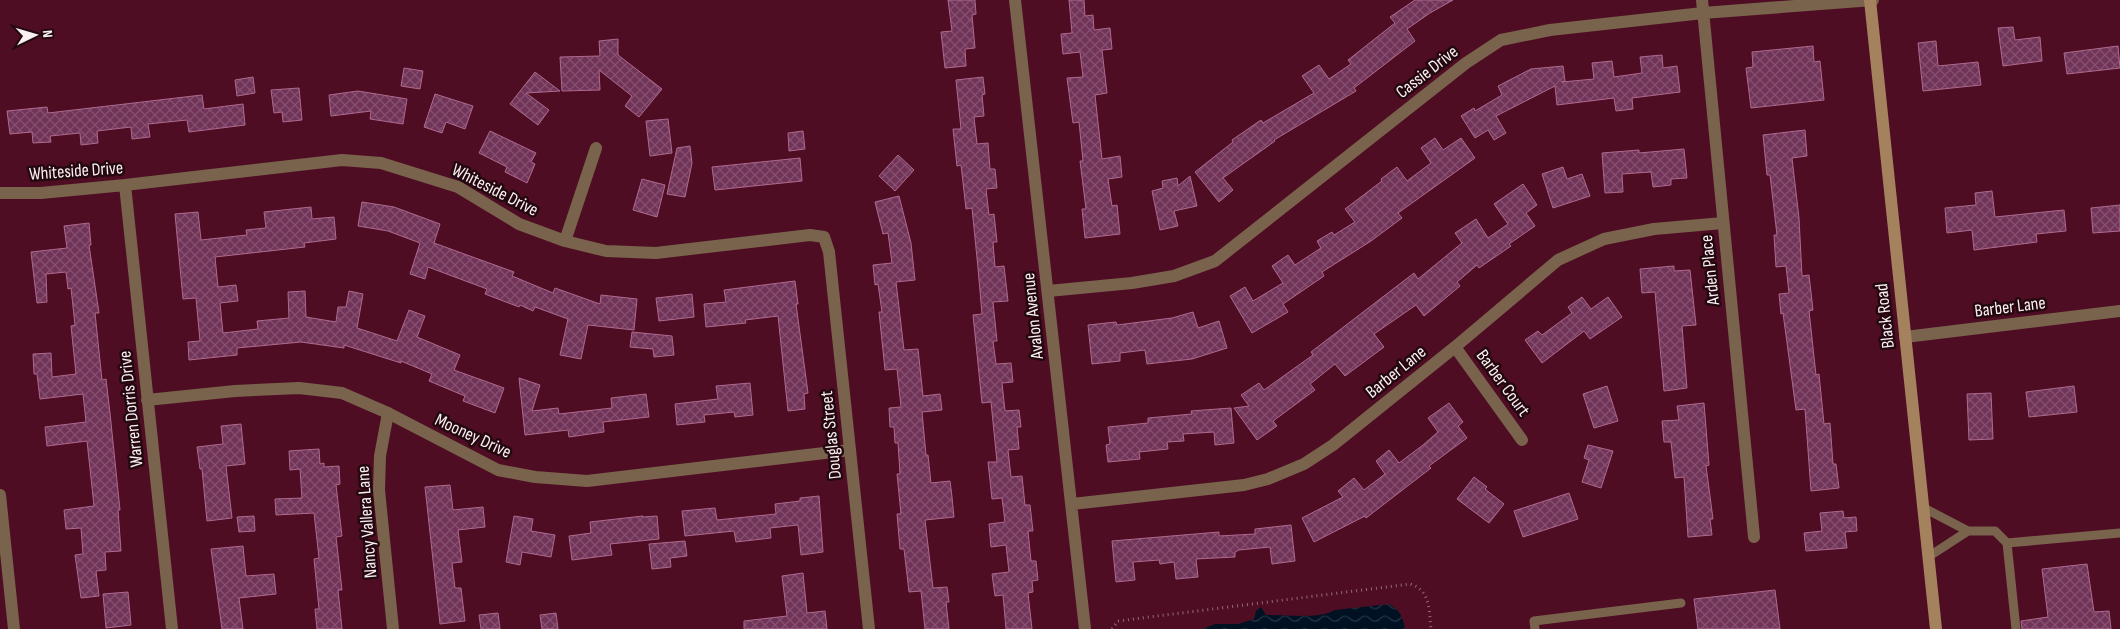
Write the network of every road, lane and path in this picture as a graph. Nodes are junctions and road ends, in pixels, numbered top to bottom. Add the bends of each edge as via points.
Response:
1 (1014, 0) edge
2 (1702, 0) edge
3 (1871, 0) edge
4 (1703, 13) junction
5 (596, 148) dead end
6 (125, 185) junction
7 (0, 193) edge
8 (1723, 223) junction
9 (824, 238) joint
10 (565, 241) junction
11 (1048, 291) junction
12 (2120, 311) edge
13 (1905, 337) junction
14 (1455, 347) junction
15 (147, 400) junction
16 (388, 413) junction
17 (1522, 440) dead end
18 (850, 450) junction
19 (0, 495) edge
20 (1072, 504) junction
21 (1922, 507) junction
22 (1968, 531) junction
23 (2120, 533) edge
24 (1754, 538) dead end
25 (2006, 543) junction
26 (1928, 557) junction
27 (1680, 603) dead end
28 (14, 629) edge
29 (172, 629) edge
30 (393, 629) edge
31 (869, 629) edge
32 (1085, 629) edge
33 (1112, 629) edge
34 (1431, 629) edge
35 (1535, 629) edge
36 (1936, 629) edge
37 (2016, 629) edge

1 - 11 street, Avalon Avenue
2 - 4 street, Arden Place
3 - 4 street, Cassie Drive
3 - 13 main road, Black Road
4 - 8 street, Arden Place
4 - 11 street, Cassie Drive via 1550,30 1502,40 1466,63 1215,261 1174,276
5 - 10 street
6 - 7 street, Whiteside Drive via 41,193
6 - 10 street, Whiteside Drive via 342,160 381,163 458,187 519,224
6 - 15 street, Warren Dorris Drive
8 - 14 street, Barber Lane via 1654,229 1604,239 1558,260
8 - 24 street, Arden Place
9 - 10 street, Whiteside Drive via 810,235 656,253 606,251
9 - 18 street, Douglas Street via 829,252
11 - 20 street, Avalon Avenue
12 - 13 street, Barber Lane
13 - 21 main road, Black Road
14 - 17 street, Barber Court
14 - 20 street, Barber Lane via 1333,445 1304,464 1268,479 1244,485
15 - 16 street, Mooney Drive via 299,388 342,393
15 - 29 street, Warren Dorris Drive
16 - 18 street, Mooney Drive via 498,470 534,477 588,481
16 - 30 street, Nancy Vallera Lane via 380,456 379,490
18 - 31 street, Douglas Street
19 - 28 street
20 - 32 street, Avalon Avenue
21 - 22 lane
21 - 26 main road, Black Road
22 - 25 lane via 1995,531
22 - 26 lane
23 - 25 lane
25 - 37 lane
26 - 36 main road, Black Road
27 - 35 lane via 1534,621
33 - 34 path via 1118,621 1410,584 1418,586 1428,599

